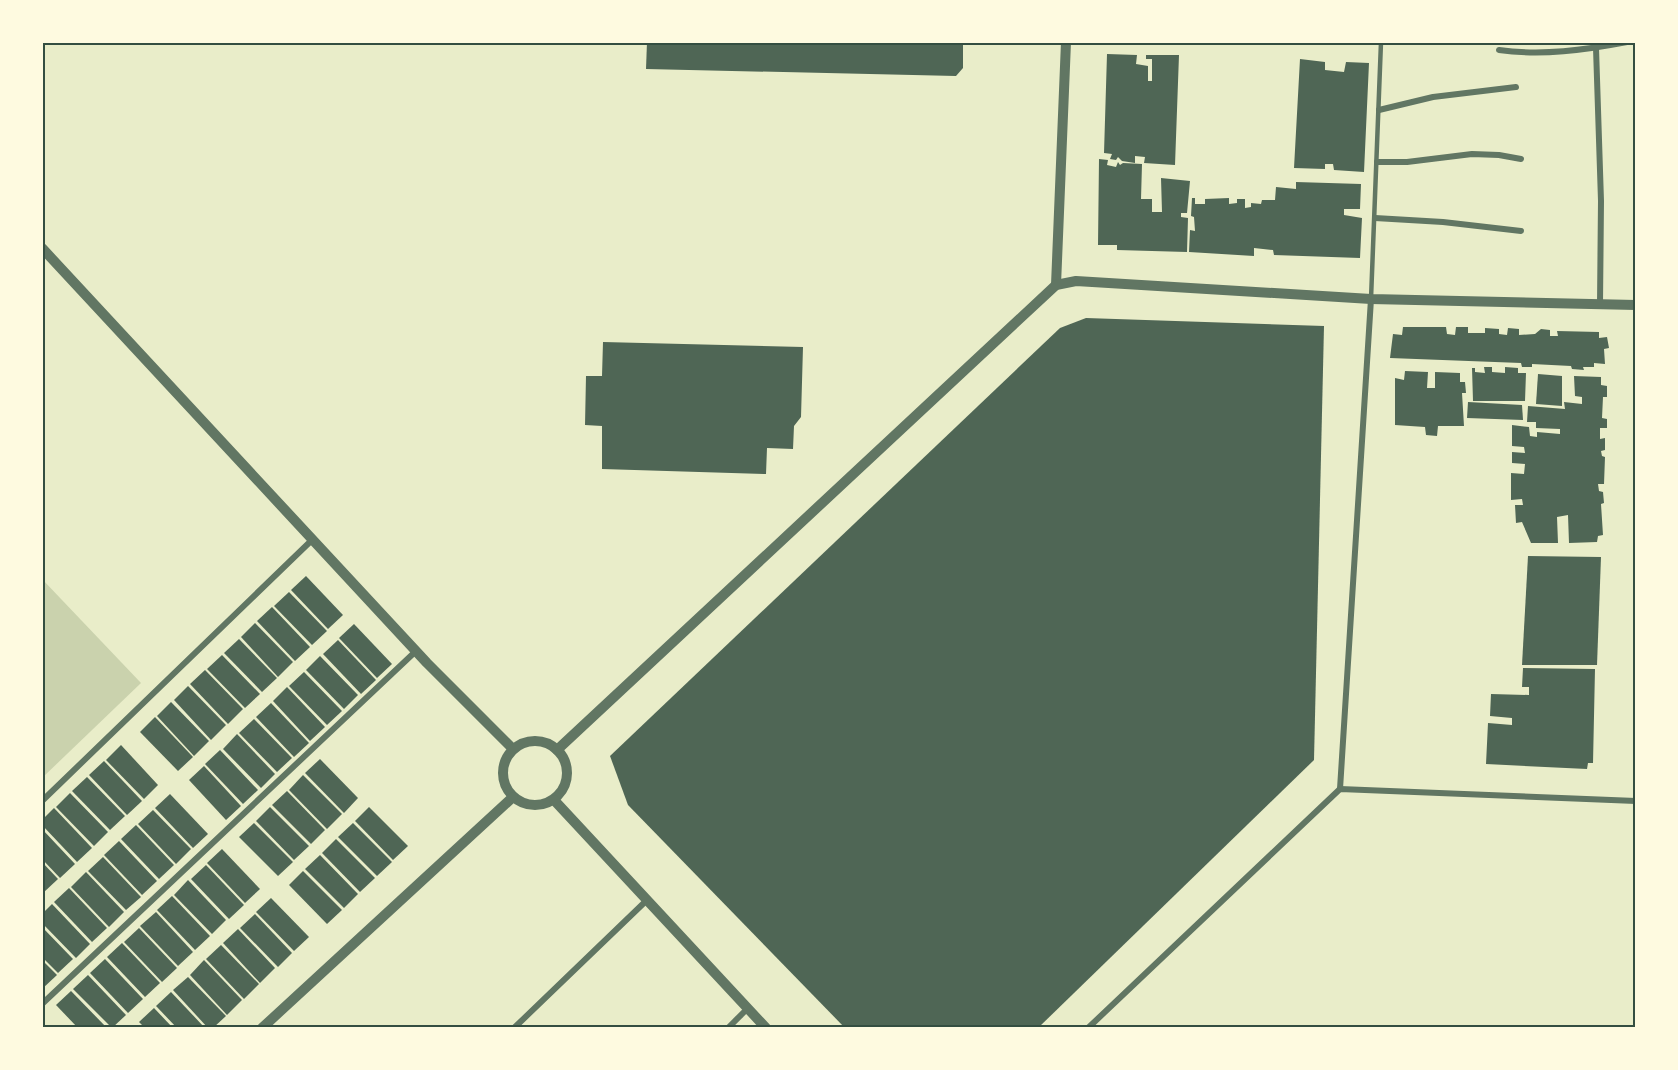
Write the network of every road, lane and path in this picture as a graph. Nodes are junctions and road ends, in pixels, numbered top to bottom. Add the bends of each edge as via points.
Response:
1 (1066, 42) edge
2 (1381, 42) edge
3 (1627, 42) edge
4 (1596, 48) junction
5 (1499, 50) dead end
6 (1516, 87) dead end
7 (1379, 110) junction
8 (1521, 159) dead end
9 (1377, 162) junction
10 (1375, 218) junction
11 (1521, 231) dead end
12 (42, 248) edge
13 (1056, 285) junction
14 (1371, 299) junction
15 (1600, 304) junction
16 (1636, 305) edge
17 (313, 539) junction
18 (416, 651) junction
19 (513, 749) junction
20 (557, 750) junction
21 (1340, 789) junction
22 (513, 797) junction
23 (554, 800) junction
24 (42, 801) edge
25 (1636, 801) edge
26 (647, 900) junction
27 (42, 1004) edge
28 (748, 1008) junction
29 (262, 1028) edge
30 (514, 1028) edge
31 (728, 1028) edge
32 (766, 1028) edge
33 (1088, 1028) edge

1 - 13 street
2 - 7 lane
3 - 4 street
4 - 5 street via 1567,52
4 - 15 street
6 - 7 street via 1433,97
7 - 9 lane
8 - 9 street via 1472,154
9 - 10 lane
10 - 11 street
10 - 14 lane
12 - 17 street
13 - 14 street via 1076,280
13 - 20 street
14 - 15 street
14 - 21 street
15 - 16 street
17 - 18 street
17 - 24 street
18 - 19 street
18 - 27 street
19 - 20 street via 540,742
19 - 22 street via 506,757 502,777
20 - 23 street via 567,771 566,782
21 - 25 street
21 - 33 street
22 - 23 street via 532,806
22 - 29 street
23 - 26 street
26 - 28 street
26 - 30 street
28 - 31 street
28 - 32 street

